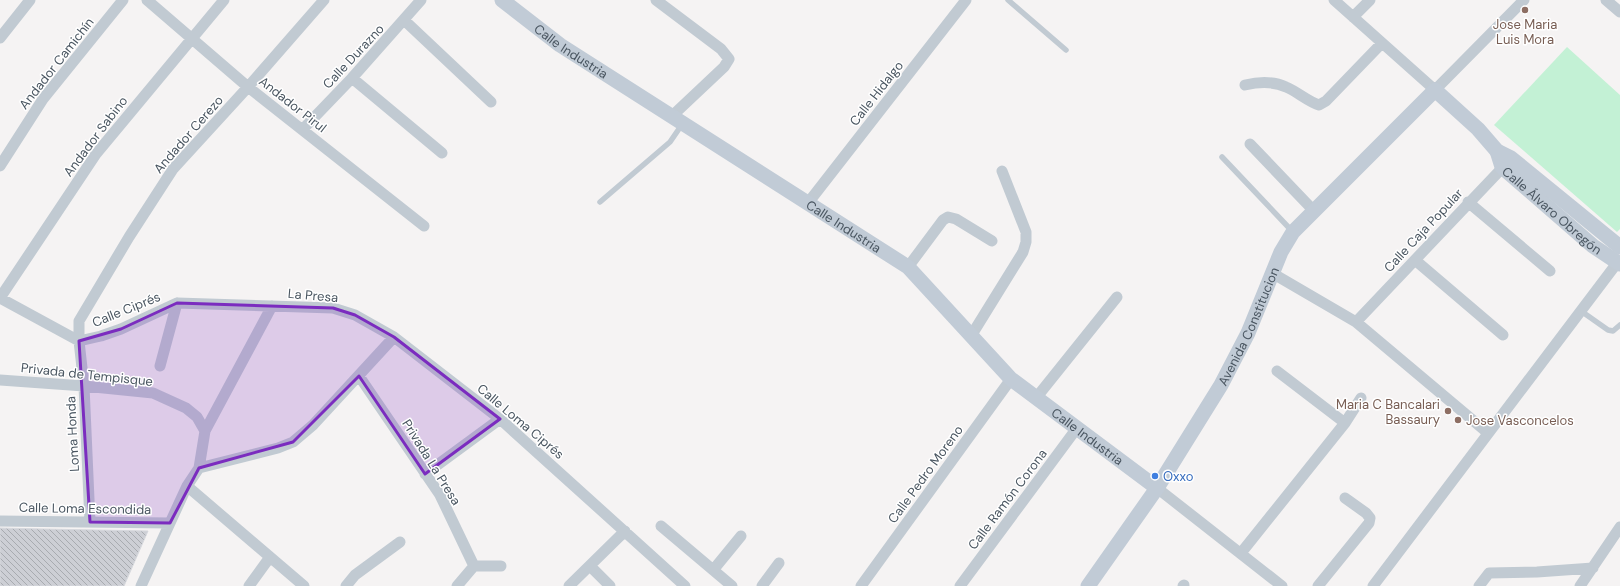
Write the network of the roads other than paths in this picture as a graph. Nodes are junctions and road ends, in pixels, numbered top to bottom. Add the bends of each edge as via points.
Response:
1 (29, 0) edge
2 (123, 0) edge
3 (147, 0) edge
4 (224, 0) edge
5 (324, 0) edge
6 (421, 0) edge
7 (502, 0) edge
8 (656, 0) edge
9 (966, 0) edge
10 (1008, 0) edge
11 (1334, 0) edge
12 (1370, 0) edge
13 (1524, 0) edge
14 (1606, 0) edge
15 (1620, 12) edge
16 (1353, 17) junction
17 (404, 20) junction
18 (192, 37) junction
19 (0, 38) edge
20 (1382, 43) junction
21 (1066, 50) dead end
22 (352, 78) junction
23 (1245, 85) dead end
24 (248, 87) junction
25 (1435, 90) junction
26 (491, 102) dead end
27 (678, 120) junction
28 (303, 129) junction
29 (1250, 144) dead end
30 (442, 153) dead end
31 (1222, 157) dead end
32 (1507, 162) junction
33 (0, 166) edge
34 (1002, 171) dead end
35 (600, 202) dead end
36 (1468, 202) junction
37 (808, 203) junction
38 (1314, 211) junction
39 (424, 226) dead end
40 (1293, 232) junction
41 (992, 241) dead end
42 (1620, 247) edge
43 (1415, 260) junction
44 (1619, 262) edge
45 (908, 267) junction
46 (1550, 271) dead end
47 (1272, 274) junction
48 (0, 298) edge
49 (1117, 298) dead end
50 (177, 303) junction
51 (272, 306) junction
52 (1581, 311) junction
53 (79, 321) joint
54 (1356, 322) junction
55 (1620, 325) edge
56 (1503, 335) dead end
57 (971, 336) junction
58 (394, 337) junction
59 (79, 341) junction
60 (160, 366) dead end
61 (1277, 371) dead end
62 (359, 376) junction
63 (1011, 379) junction
64 (0, 380) edge
65 (84, 386) junction
66 (1036, 398) junction
67 (1361, 398) dead end
68 (500, 419) junction
69 (1345, 423) junction
70 (1077, 428) junction
71 (205, 431) junction
72 (1488, 433) junction
73 (198, 468) junction
74 (425, 474) junction
75 (187, 486) junction
76 (1157, 488) junction
77 (1345, 498) dead end
78 (0, 521) edge
79 (90, 522) junction
80 (170, 523) junction
81 (661, 526) dead end
82 (1620, 527) edge
83 (625, 532) junction
84 (741, 536) dead end
85 (400, 542) dead end
86 (1241, 553) junction
87 (270, 557) junction
88 (779, 562) dead end
89 (474, 566) junction
90 (501, 566) dead end
91 (590, 566) junction
92 (1593, 568) junction
93 (714, 569) junction
94 (141, 586) edge
95 (248, 586) edge
96 (304, 586) edge
97 (346, 586) edge
98 (457, 586) edge
99 (569, 586) edge
100 (610, 586) edge
101 (685, 586) edge
102 (732, 586) edge
103 (762, 586) edge
104 (861, 586) edge
105 (960, 586) edge
106 (1088, 586) edge
107 (1282, 586) edge
108 (1318, 586) edge
109 (1373, 586) edge
110 (1479, 586) edge
111 (1580, 586) edge

1 - 19 street
2 - 33 street, Andador Camichín via 43,99
3 - 18 street, Andador Pirul
4 - 18 street, Andador Sabino
5 - 24 street, Andador Cerezo
6 - 17 street, Calle Durazno
7 - 27 street, Calle Industria via 560,45
8 - 27 street via 721,49 729,59
9 - 37 street, Calle Hidalgo
10 - 21 lane
11 - 16 street
12 - 16 street
13 - 25 street
14 - 15 street
16 - 20 street
17 - 22 street, Calle Durazno
17 - 26 street
18 - 24 street, Andador Pirul
18 - 48 street, Andador Sabino via 96,154
20 - 23 street via 1326,101 1319,105 1285,86 1268,83
20 - 25 street
22 - 28 street, Calle Durazno
22 - 30 street
24 - 28 street, Andador Pirul
24 - 53 street, Andador Cerezo via 173,168
25 - 32 street, Calle Álvaro Obregón via 1478,129
25 - 38 street, Avenida Constitucion
27 - 35 lane via 670,142
27 - 37 street, Calle Industria
28 - 39 street, Andador Pirul
29 - 38 street
31 - 40 lane
32 - 36 street, Calle Caja Popular
32 - 42 street, Calle Álvaro Obregón
32 - 44 street, Calle Álvaro Obregón via 1593,246
34 - 57 street via 1026,232 1026,242 1023,252
36 - 43 street, Calle Caja Popular
36 - 46 street
37 - 45 street, Calle Industria
38 - 40 street, Avenida Constitucion
40 - 47 street, Avenida Constitucion
41 - 45 street via 956,219 948,217 943,220
43 - 54 street, Calle Caja Popular
43 - 56 street
44 - 52 street
45 - 57 street, Calle Industria
47 - 54 street
47 - 76 street, Avenida Constitucion via 1248,333 1221,385
48 - 59 street
49 - 66 street
50 - 51 street, Calle Ciprés
50 - 59 street, Calle Ciprés via 121,329
50 - 60 street
51 - 58 street, La Presa via 333,308 355,315
51 - 71 street
52 - 55 lane via 1608,330 1613,331
52 - 72 street
53 - 59 street, Loma Honda
54 - 72 street
57 - 63 street, Calle Industria
58 - 62 street
58 - 68 street, Calle Loma Ciprés
59 - 65 street, Loma Honda
61 - 69 street
62 - 73 street via 313,425 293,442
62 - 74 street, Privada La Presa
63 - 66 street, Calle Industria
63 - 104 street, Calle Pedro Moreno
64 - 65 street, Privada de Tempisque
65 - 71 street, Privada de Tempisque via 153,393 186,408 197,417
65 - 79 street, Loma Honda
66 - 70 street, Calle Industria
67 - 69 street
68 - 74 street
68 - 83 street, Calle Loma Ciprés
69 - 86 street
70 - 76 street, Calle Industria
70 - 105 street, Calle Ramón Corona
71 - 73 street
72 - 109 street
73 - 75 street
74 - 89 street, Privada La Presa via 440,495
75 - 80 street
75 - 87 street
76 - 86 street
76 - 106 street, Avenida Constitucion
77 - 108 street via 1366,513 1370,518 1369,523
78 - 79 street, Calle Loma Escondida
79 - 80 street, Calle Loma Escondida
80 - 94 street
81 - 93 street
82 - 92 street
83 - 91 street
83 - 101 street, Calle Loma Ciprés
84 - 93 street
85 - 97 street via 355,575
86 - 107 street
87 - 95 street
87 - 96 street
88 - 103 street
89 - 90 street
89 - 98 street
91 - 99 street
91 - 100 street
92 - 110 street via 1489,573
92 - 111 street
93 - 102 street

